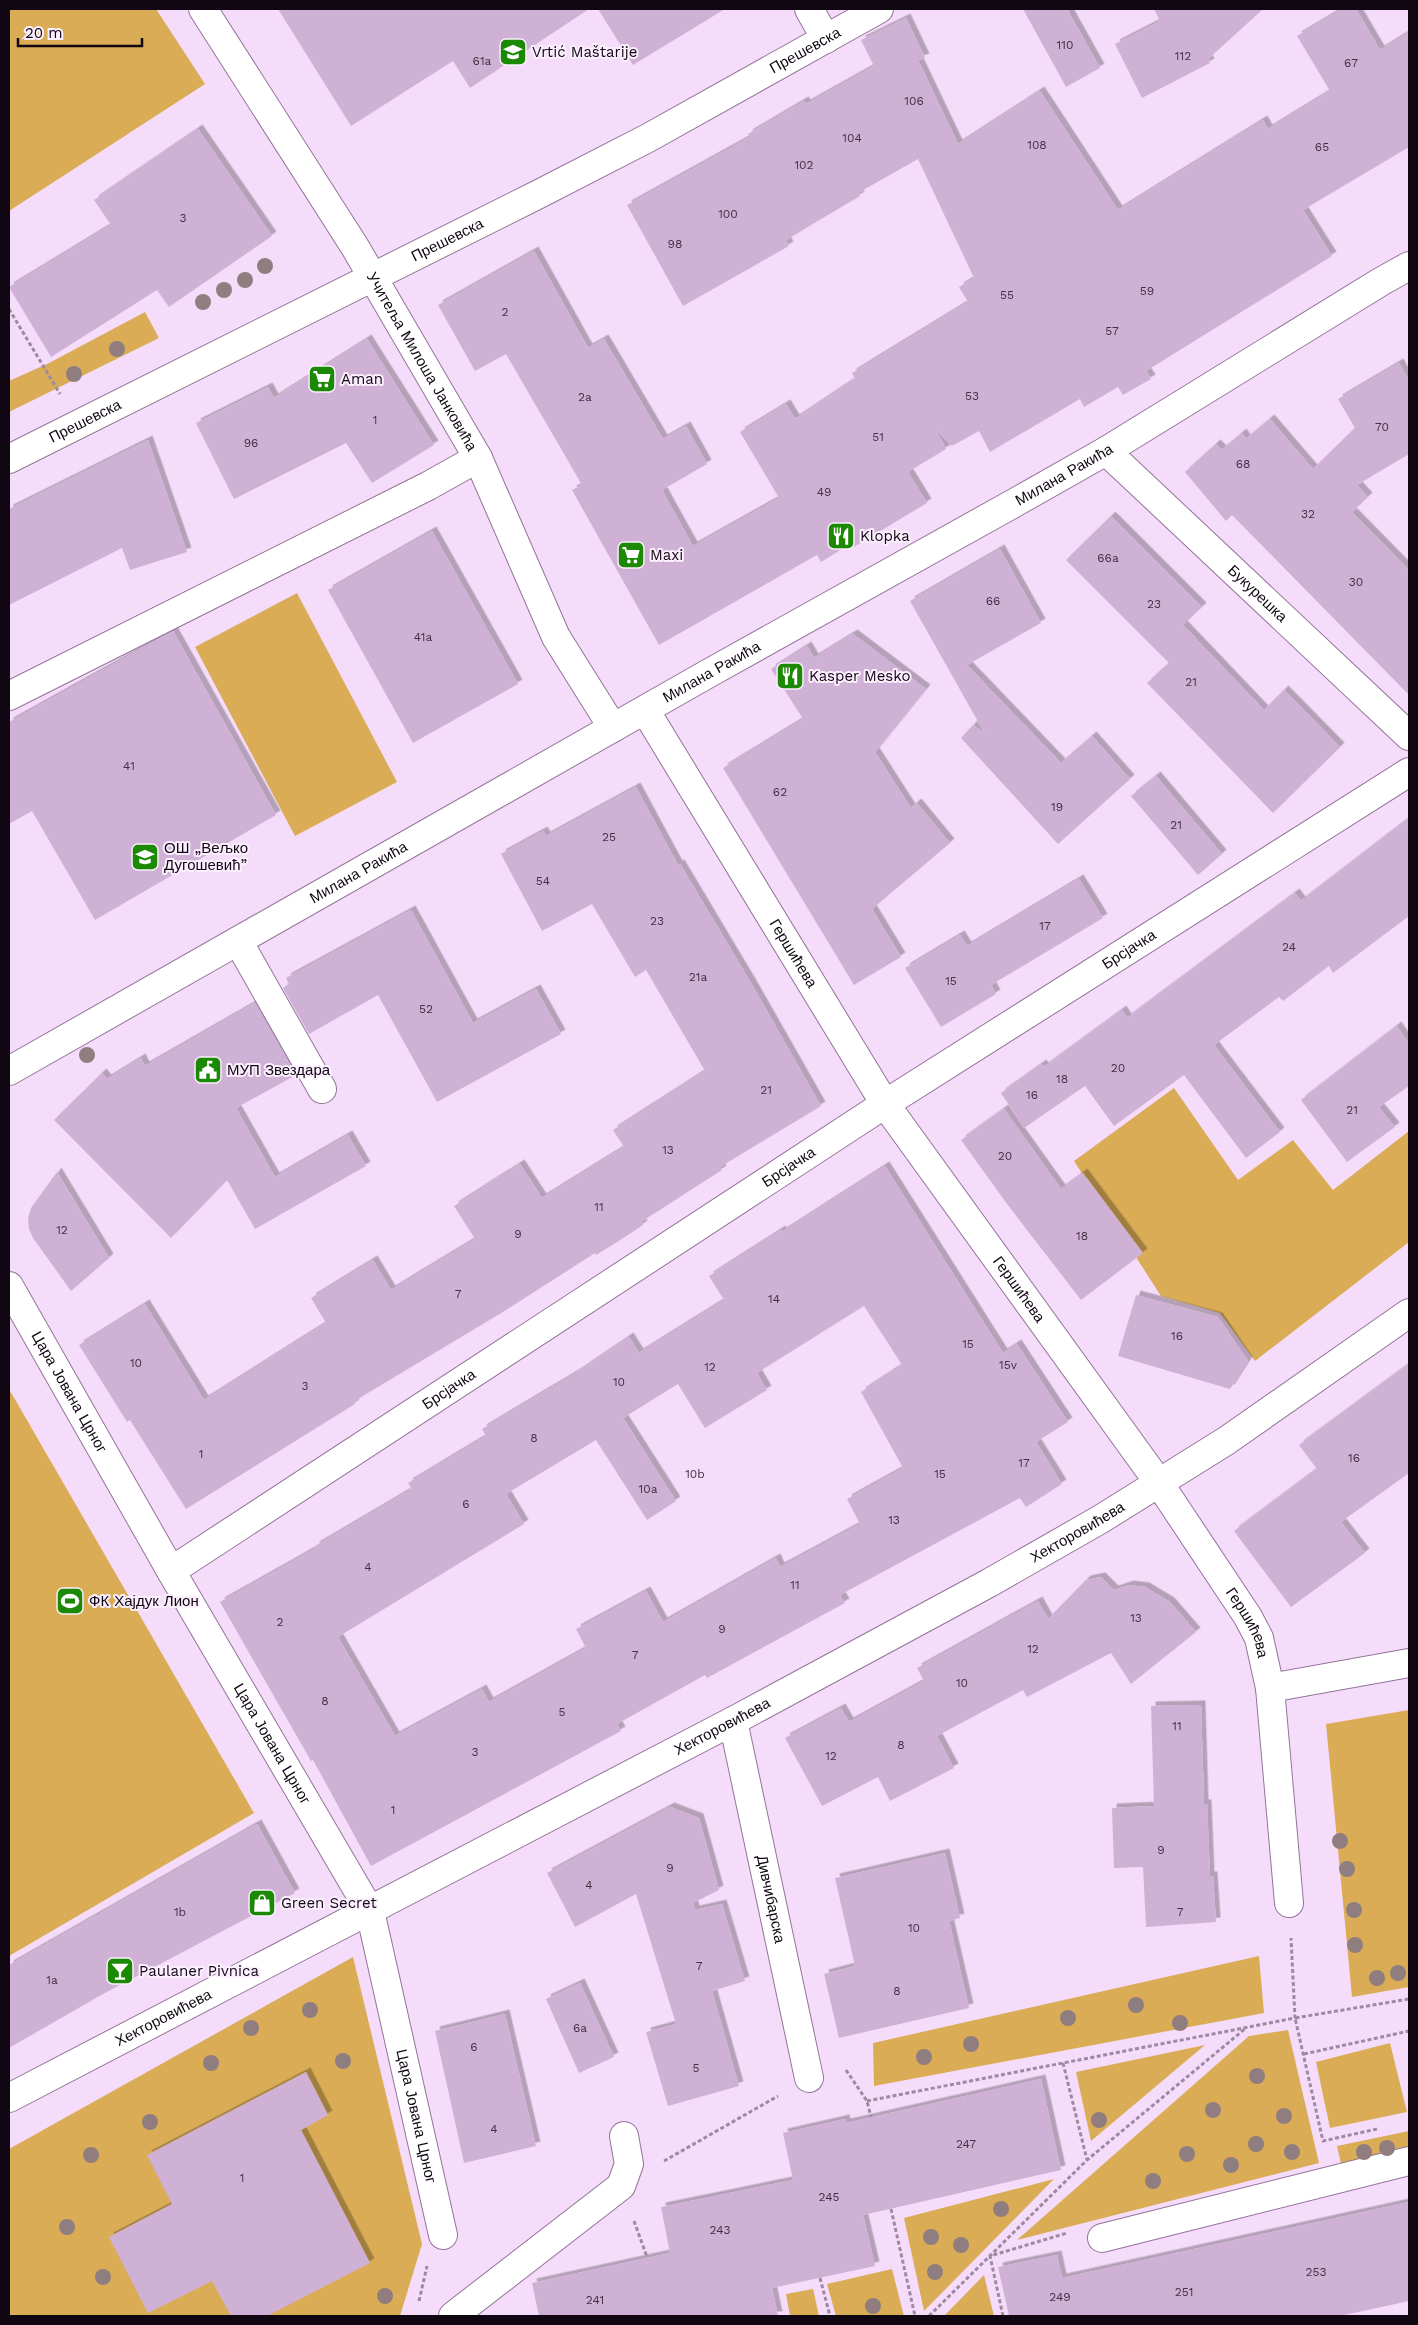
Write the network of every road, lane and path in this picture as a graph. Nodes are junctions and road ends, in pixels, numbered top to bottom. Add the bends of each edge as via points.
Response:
1 (203, 9) edge
2 (809, 9) edge
3 (879, 9) edge
4 (826, 39) junction
5 (1409, 266) edge
6 (372, 277) junction
7 (9, 309) edge
8 (65, 402) dead end
9 (1106, 450) junction
10 (478, 458) junction
11 (9, 459) edge
12 (9, 696) edge
13 (646, 710) junction
14 (613, 728) junction
15 (1409, 736) edge
16 (1409, 772) edge
17 (238, 941) junction
18 (9, 1070) edge
19 (322, 1089) dead end
20 (885, 1104) junction
21 (9, 1286) edge
22 (1409, 1313) edge
23 (1159, 1484) junction
24 (171, 1571) junction
25 (1409, 1663) edge
26 (1270, 1688) junction
27 (733, 1721) junction
28 (1289, 1903) joint
29 (370, 1911) junction
30 (1409, 1999) edge
31 (1295, 2018) junction
32 (1246, 2027) junction
33 (1409, 2031) edge
34 (1304, 2054) junction
35 (1063, 2063) junction
36 (810, 2078) junction
37 (9, 2098) edge
38 (867, 2101) junction
39 (871, 2117) dead end
40 (1380, 2129) dead end
41 (624, 2136) dead end
42 (1087, 2160) junction
43 (1409, 2161) edge
44 (622, 2186) junction
45 (891, 2209) dead end
46 (443, 2235) dead end
47 (1102, 2238) joint
48 (990, 2256) junction
49 (428, 2259) dead end
50 (820, 2278) dead end
51 (418, 2307) dead end
52 (453, 2316) edge
53 (830, 2316) edge
54 (915, 2316) edge
55 (929, 2316) edge
56 (1003, 2316) edge

1 - 6 street, Учитеља Милоша Јанковића
2 - 4 street
3 - 4 street, Прешевска
4 - 6 street, Прешевска via 648,138
5 - 9 street, Милана Ракића
6 - 10 street, Учитеља Милоша Јанковића
6 - 11 street, Прешевска
7 - 8 path
9 - 13 street, Милана Ракића
9 - 15 street, Букурешка
10 - 12 street
10 - 14 street, Учитеља Милоша Јанковића via 556,637
13 - 14 street, Милана Ракића
13 - 20 street, Гершићева
14 - 17 street, Милана Ракића
16 - 20 street, Брсјачка
17 - 18 street, Милана Ракића
17 - 19 street
20 - 23 street, Гершићева
20 - 24 street, Брсјачка
21 - 24 street, Цара Јована Црног
22 - 23 street, Хекторовићева
23 - 26 street, Гершићева via 1248,1617 1259,1638
23 - 27 street, Хекторовићева via 989,1583
24 - 29 street, Цара Јована Црног
25 - 26 street
26 - 28 street, Гершићева
27 - 29 street, Хекторовићева
27 - 36 street, Дивчибарска
28 - 31 path
29 - 37 street, Хекторовићева
29 - 46 street, Цара Јована Црног
30 - 31 path
31 - 32 path
31 - 34 path
32 - 35 path
32 - 42 path
33 - 34 path
34 - 40 path via 1323,2141
35 - 38 path
35 - 42 path
36 - 38 path via 845,2069
36 - 44 path
38 - 39 path
41 - 44 street via 629,2164
42 - 48 path
43 - 47 street
44 - 52 street
45 - 54 path
47 - 48 path via 1099,2224
48 - 55 path
48 - 56 path
49 - 51 path
50 - 53 path

